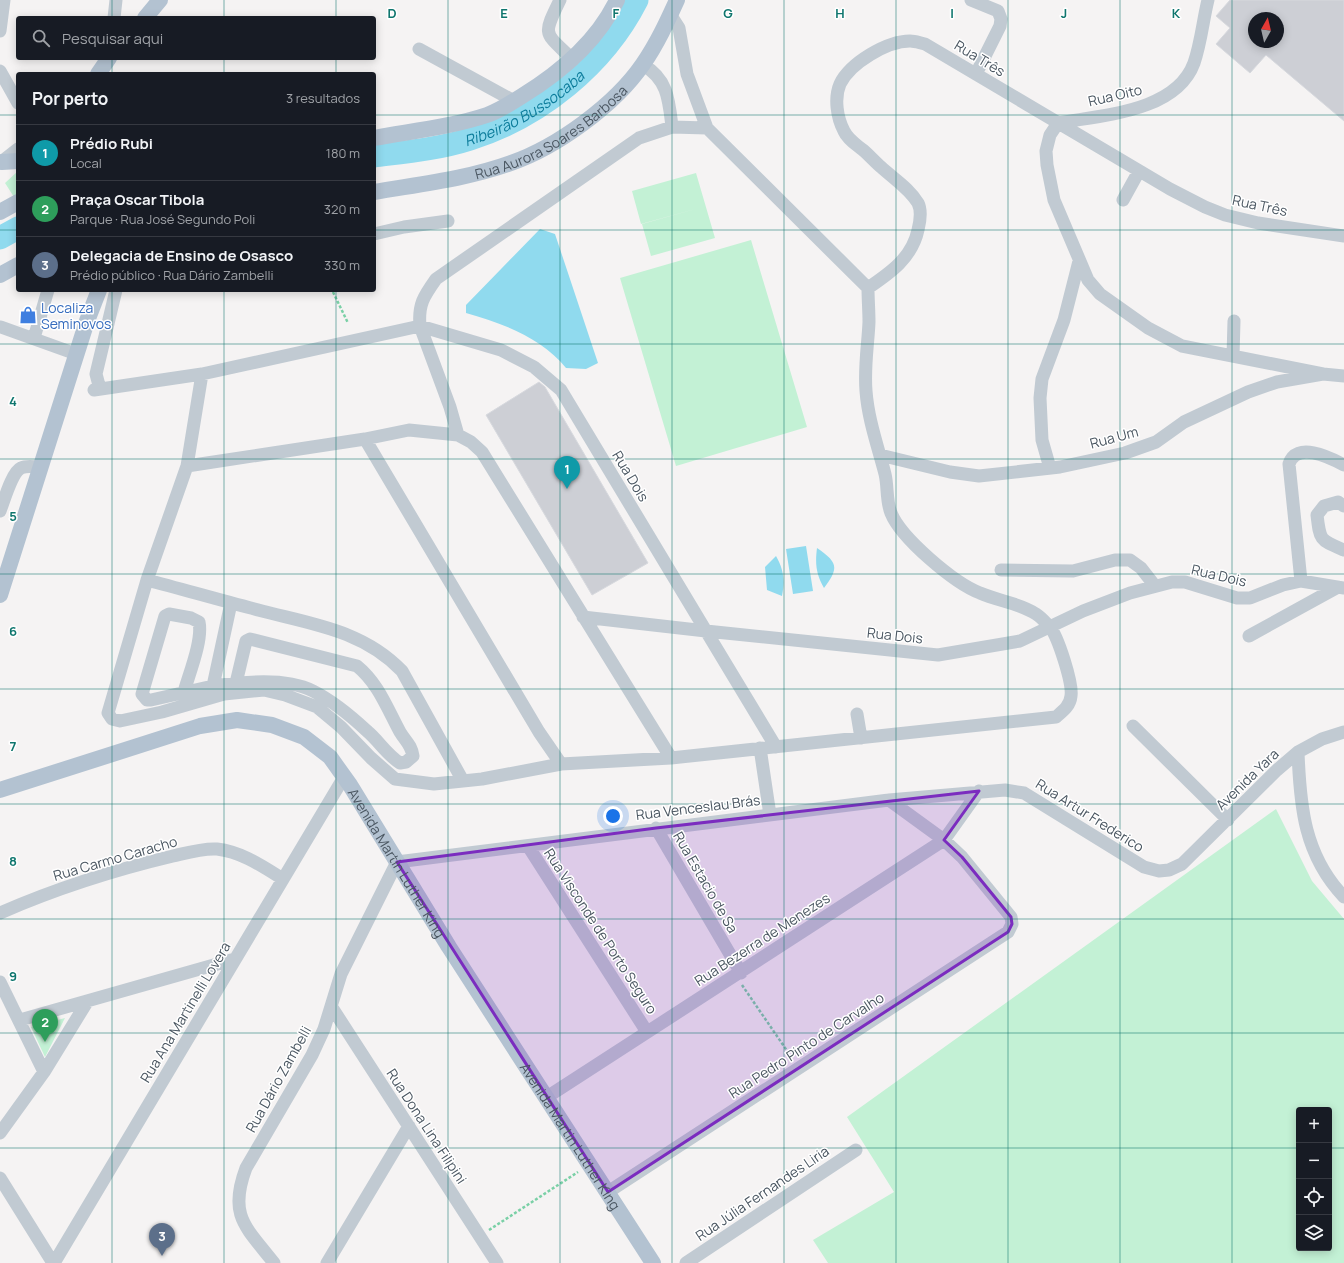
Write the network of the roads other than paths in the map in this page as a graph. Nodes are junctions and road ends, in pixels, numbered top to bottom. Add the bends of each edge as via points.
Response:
1 (4, 0) edge
2 (116, 0) edge
3 (160, 0) edge
4 (560, 0) edge
5 (617, 0) edge
6 (677, 0) edge
7 (971, 0) edge
8 (1208, 0) edge
9 (670, 14) junction
10 (114, 16) edge
11 (147, 16) edge
12 (0, 31) edge
13 (419, 49) dead end
14 (108, 60) edge
15 (573, 60) junction
16 (643, 65) junction
17 (0, 71) edge
18 (99, 72) edge
19 (976, 74) junction
20 (16, 99) edge
21 (514, 101) junction
22 (1058, 123) junction
23 (672, 127) junction
24 (707, 128) junction
25 (376, 138) edge
26 (16, 151) edge
27 (16, 161) edge
28 (1, 163) edge
29 (1140, 171) junction
30 (376, 192) edge
31 (1123, 200) dead end
32 (16, 203) edge
33 (0, 212) edge
34 (448, 221) dead end
35 (377, 232) edge
36 (1344, 236) edge
37 (1079, 261) junction
38 (16, 266) edge
39 (0, 275) edge
40 (868, 288) junction
41 (47, 292) edge
42 (89, 292) edge
43 (98, 292) edge
44 (116, 292) edge
45 (87, 321) junction
46 (1234, 321) dead end
47 (420, 326) junction
48 (1, 327) dead end
49 (34, 338) junction
50 (76, 354) junction
51 (1233, 356) junction
52 (202, 374) junction
53 (1323, 374) junction
54 (1344, 376) edge
55 (458, 435) junction
56 (365, 439) junction
57 (880, 455) junction
58 (1344, 465) edge
59 (187, 466) junction
60 (40, 467) junction
61 (1050, 468) junction
62 (1344, 506) edge
63 (0, 511) edge
64 (1344, 550) edge
65 (1001, 570) dead end
66 (147, 580) junction
67 (1301, 581) junction
68 (1155, 586) junction
69 (1341, 588) edge
70 (0, 595) edge
71 (231, 603) junction
72 (583, 617) junction
73 (1050, 627) junction
74 (706, 631) junction
75 (1249, 636) dead end
76 (236, 683) junction
77 (213, 686) junction
78 (184, 692) junction
79 (857, 714) dead end
80 (1133, 726) dead end
81 (1344, 732) edge
82 (861, 738) junction
83 (776, 747) junction
84 (760, 748) junction
85 (1298, 752) junction
86 (671, 758) junction
87 (561, 764) junction
88 (344, 777) junction
89 (463, 781) junction
90 (0, 790) edge
91 (979, 791) junction
92 (889, 800) junction
93 (770, 815) junction
94 (1228, 820) junction
95 (656, 828) junction
96 (944, 840) junction
97 (528, 846) junction
98 (397, 862) junction
99 (1182, 864) joint
100 (283, 879) junction
101 (1344, 897) edge
102 (0, 914) edge
103 (235, 959) junction
104 (738, 974) junction
105 (0, 982) edge
106 (87, 1002) junction
107 (331, 1006) junction
108 (20, 1020) junction
109 (647, 1032) junction
110 (44, 1072) junction
111 (547, 1097) junction
112 (409, 1126) junction
113 (0, 1133) edge
114 (856, 1150) dead end
115 (0, 1178) edge
116 (608, 1192) junction
117 (53, 1263) edge
118 (274, 1263) edge
119 (327, 1263) edge
120 (497, 1263) edge
121 (653, 1263) edge
122 (686, 1263) edge

1 - 12 street
2 - 10 street
3 - 11 main road
4 - 15 street via 547,27 548,32
5 - 15 main road via 597,32
6 - 9 main road, Rua Aurora Soares Barbosa
7 - 19 street via 998,11 1001,19
8 - 22 street, Rua Oito via 1194,63 1187,76 1174,90 1154,103
9 - 16 main road, Rua Aurora Soares Barbosa
9 - 24 street via 679,28 687,74
13 - 21 street
14 - 18 main road
15 - 21 main road via 548,80
16 - 23 street via 652,70 664,87
16 - 30 main road, Rua Aurora Soares Barbosa via 610,103 579,127 526,157 473,174
17 - 20 street
19 - 22 street, Rua Três
19 - 40 street, Rua Três via 925,44 910,41 896,43 864,58 840,84 837,99 838,115 844,132 851,141 902,184 918,204 921,218 913,246 905,258 891,273
21 - 25 main road via 489,114 456,123
22 - 29 street, Rua Três
22 - 37 street via 1050,135 1046,151 1047,165 1054,200
23 - 24 street
23 - 47 street via 640,138 436,279 423,297 419,313
24 - 40 street
26 - 28 street
27 - 28 main road
29 - 31 street
29 - 36 street, Rua Três via 1205,208 1225,215 1258,223
32 - 33 main road
34 - 35 street
37 - 51 street via 1088,280 1100,294 1148,328 1182,346
37 - 61 street via 1064,320 1042,379 1042,440
38 - 39 main road
40 - 57 street via 864,363 866,392
41 - 49 street
42 - 45 main road
43 - 45 main road
44 - 52 street via 96,374 97,389
45 - 50 main road
46 - 51 street
47 - 52 street
47 - 55 street
47 - 74 street, Rua Dois via 501,350 534,367 561,390
48 - 49 street
49 - 50 street
50 - 60 main road
51 - 53 street
52 - 59 street
53 - 54 street, Rua Um
53 - 61 street, Rua Um via 1277,382 1248,392 1184,422 1156,442 1125,453
55 - 56 street via 409,430
55 - 72 street via 482,452
56 - 59 street
56 - 87 street via 539,732
57 - 61 street, Rua Um via 950,472 979,476
57 - 73 street via 891,512 900,528 916,545 934,563 978,593 1024,608 1036,614
58 - 67 street via 1330,458 1304,452 1297,453 1291,458 1289,464
59 - 66 street
60 - 63 street via 20,468 15,474
60 - 70 main road
62 - 64 street via 1338,502 1324,506 1317,515 1320,536 1326,542
65 - 68 street via 1073,571 1115,560 1130,560 1141,568
66 - 71 street
66 - 89 street via 108,713 112,719 120,720 162,712 224,694 264,690 317,707 341,726 395,779 434,784
67 - 68 street, Rua Dois via 1288,583 1250,598 1237,598 1185,582
67 - 69 street, Rua Dois
68 - 73 street, Rua Dois via 1083,611
69 - 75 street
71 - 77 street
71 - 89 street via 325,627 363,641 388,656 402,671
72 - 74 street
72 - 86 street
73 - 74 street, Rua Dois via 1020,641 938,655
73 - 82 street via 1067,667 1071,695 1066,709 1056,717
74 - 83 street
76 - 76 street via 246,641 250,639 357,666 367,674 381,694 401,734 411,745 413,756 400,763 390,756 376,738 312,690 289,684 250,681
76 - 77 street
77 - 78 street
78 - 78 street via 151,700 147,700 142,694 165,616 169,614 191,618 199,622 200,626
79 - 82 street
80 - 94 street
81 - 85 street, Avenida Yara via 1322,739
82 - 83 street
83 - 84 street
84 - 86 street
84 - 93 street
85 - 94 street, Avenida Yara
85 - 101 street via 1303,818 1315,854 1336,889
86 - 87 street
87 - 89 street
88 - 90 main road, Avenida Martin Luther King via 330,757 304,737 272,725 237,720 200,726
88 - 98 main road, Avenida Martin Luther King
88 - 100 street, Rua Ana Martinelli Lovera
91 - 92 street, Rua Venceslau Brás
91 - 96 street, Rua Bezerra de Menezes
91 - 99 street, Rua Artur Frederico via 1005,790 1024,793 1133,861 1152,870 1169,870
92 - 93 street, Rua Venceslau Brás
92 - 96 street
93 - 95 street, Rua Venceslau Brás
94 - 99 street, Avenida Yara
95 - 97 street, Rua Venceslau Brás
95 - 104 street, Rua Estacio de Sa
96 - 104 street, Rua Bezerra de Menezes
96 - 116 street, Rua Pedro Pinto de Carvalho via 962,857 1011,917 1012,924 1008,932
97 - 98 street, Rua Venceslau Brás
97 - 109 street, Rua Visconde de Porto Seguro
98 - 107 street, Rua Dário Zambelli via 341,974
98 - 111 main road, Avenida Martin Luther King
100 - 102 street, Rua Carmo Caracho via 256,862 232,852 216,849 197,851 136,865 31,900
100 - 103 street, Rua Ana Martinelli Lovera
103 - 106 street
103 - 117 street, Rua Ana Martinelli Lovera
104 - 109 street, Rua Bezerra de Menezes
105 - 108 street
106 - 108 street
106 - 110 street
107 - 112 street, Rua Dona Lina Filipini
107 - 118 street, Rua Dário Zambelli via 312,1055 246,1168 237,1196 243,1222
108 - 110 street
109 - 111 street, Rua Bezerra de Menezes
110 - 113 street
111 - 116 main road, Avenida Martin Luther King
112 - 119 street
112 - 120 street, Rua Dona Lina Filipini
114 - 122 street, Rua Júlia Fernandes Liria
115 - 117 street
116 - 121 main road, Avenida Martin Luther King

